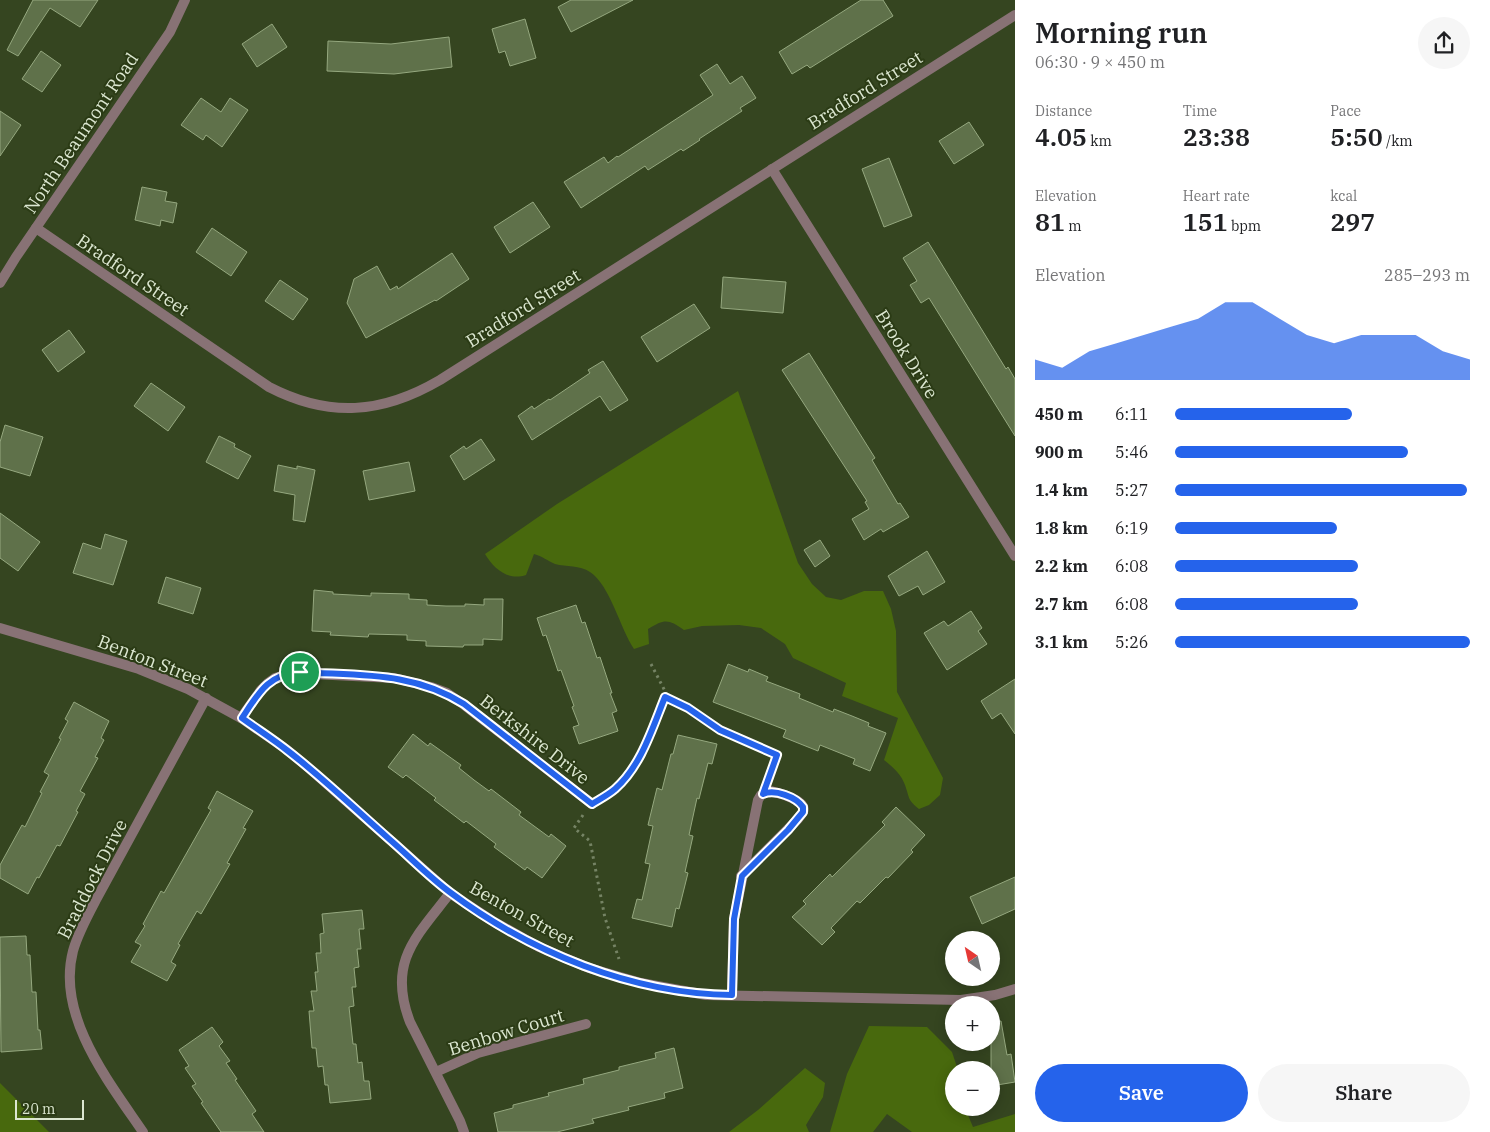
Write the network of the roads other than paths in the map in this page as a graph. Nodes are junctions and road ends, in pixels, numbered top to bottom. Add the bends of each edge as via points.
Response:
1 (185, 0) edge
2 (1015, 15) edge
3 (772, 169) junction
4 (36, 228) junction
5 (0, 283) edge
6 (1015, 556) edge
7 (0, 628) edge
8 (206, 698) junction
9 (242, 718) junction
10 (592, 804) road end
11 (742, 876) junction
12 (450, 893) junction
13 (1015, 989) edge
14 (732, 995) junction
15 (586, 1024) dead end
16 (436, 1072) junction
17 (143, 1132) edge
18 (464, 1132) edge

1 - 4 street, North Beaumont Road via 170,32
2 - 3 street, Bradford Street
3 - 4 street, Bradford Street via 420,392 372,407 342,408 309,403 269,387
3 - 6 street, Brook Drive
4 - 5 street, North Beaumont Road
7 - 8 street, Benton Street via 139,669
8 - 9 street, Benton Street
8 - 17 street, Braddock Drive via 97,898 73,952 70,977 77,1018 98,1067
9 - 10 street, Berkshire Drive via 268,683 292,673 413,681 447,693 464,704
9 - 12 street, Benton Street via 310,769
11 - 11 street via 803,812 803,807 796,800 770,791 758,800
11 - 14 street via 734,919
12 - 14 street, Benton Street via 490,920 589,968 642,983 706,995
12 - 16 street via 412,943 401,974 403,1006
13 - 14 street, Benton Street via 961,1000
15 - 16 street, Benbow Court via 478,1053
16 - 18 street

